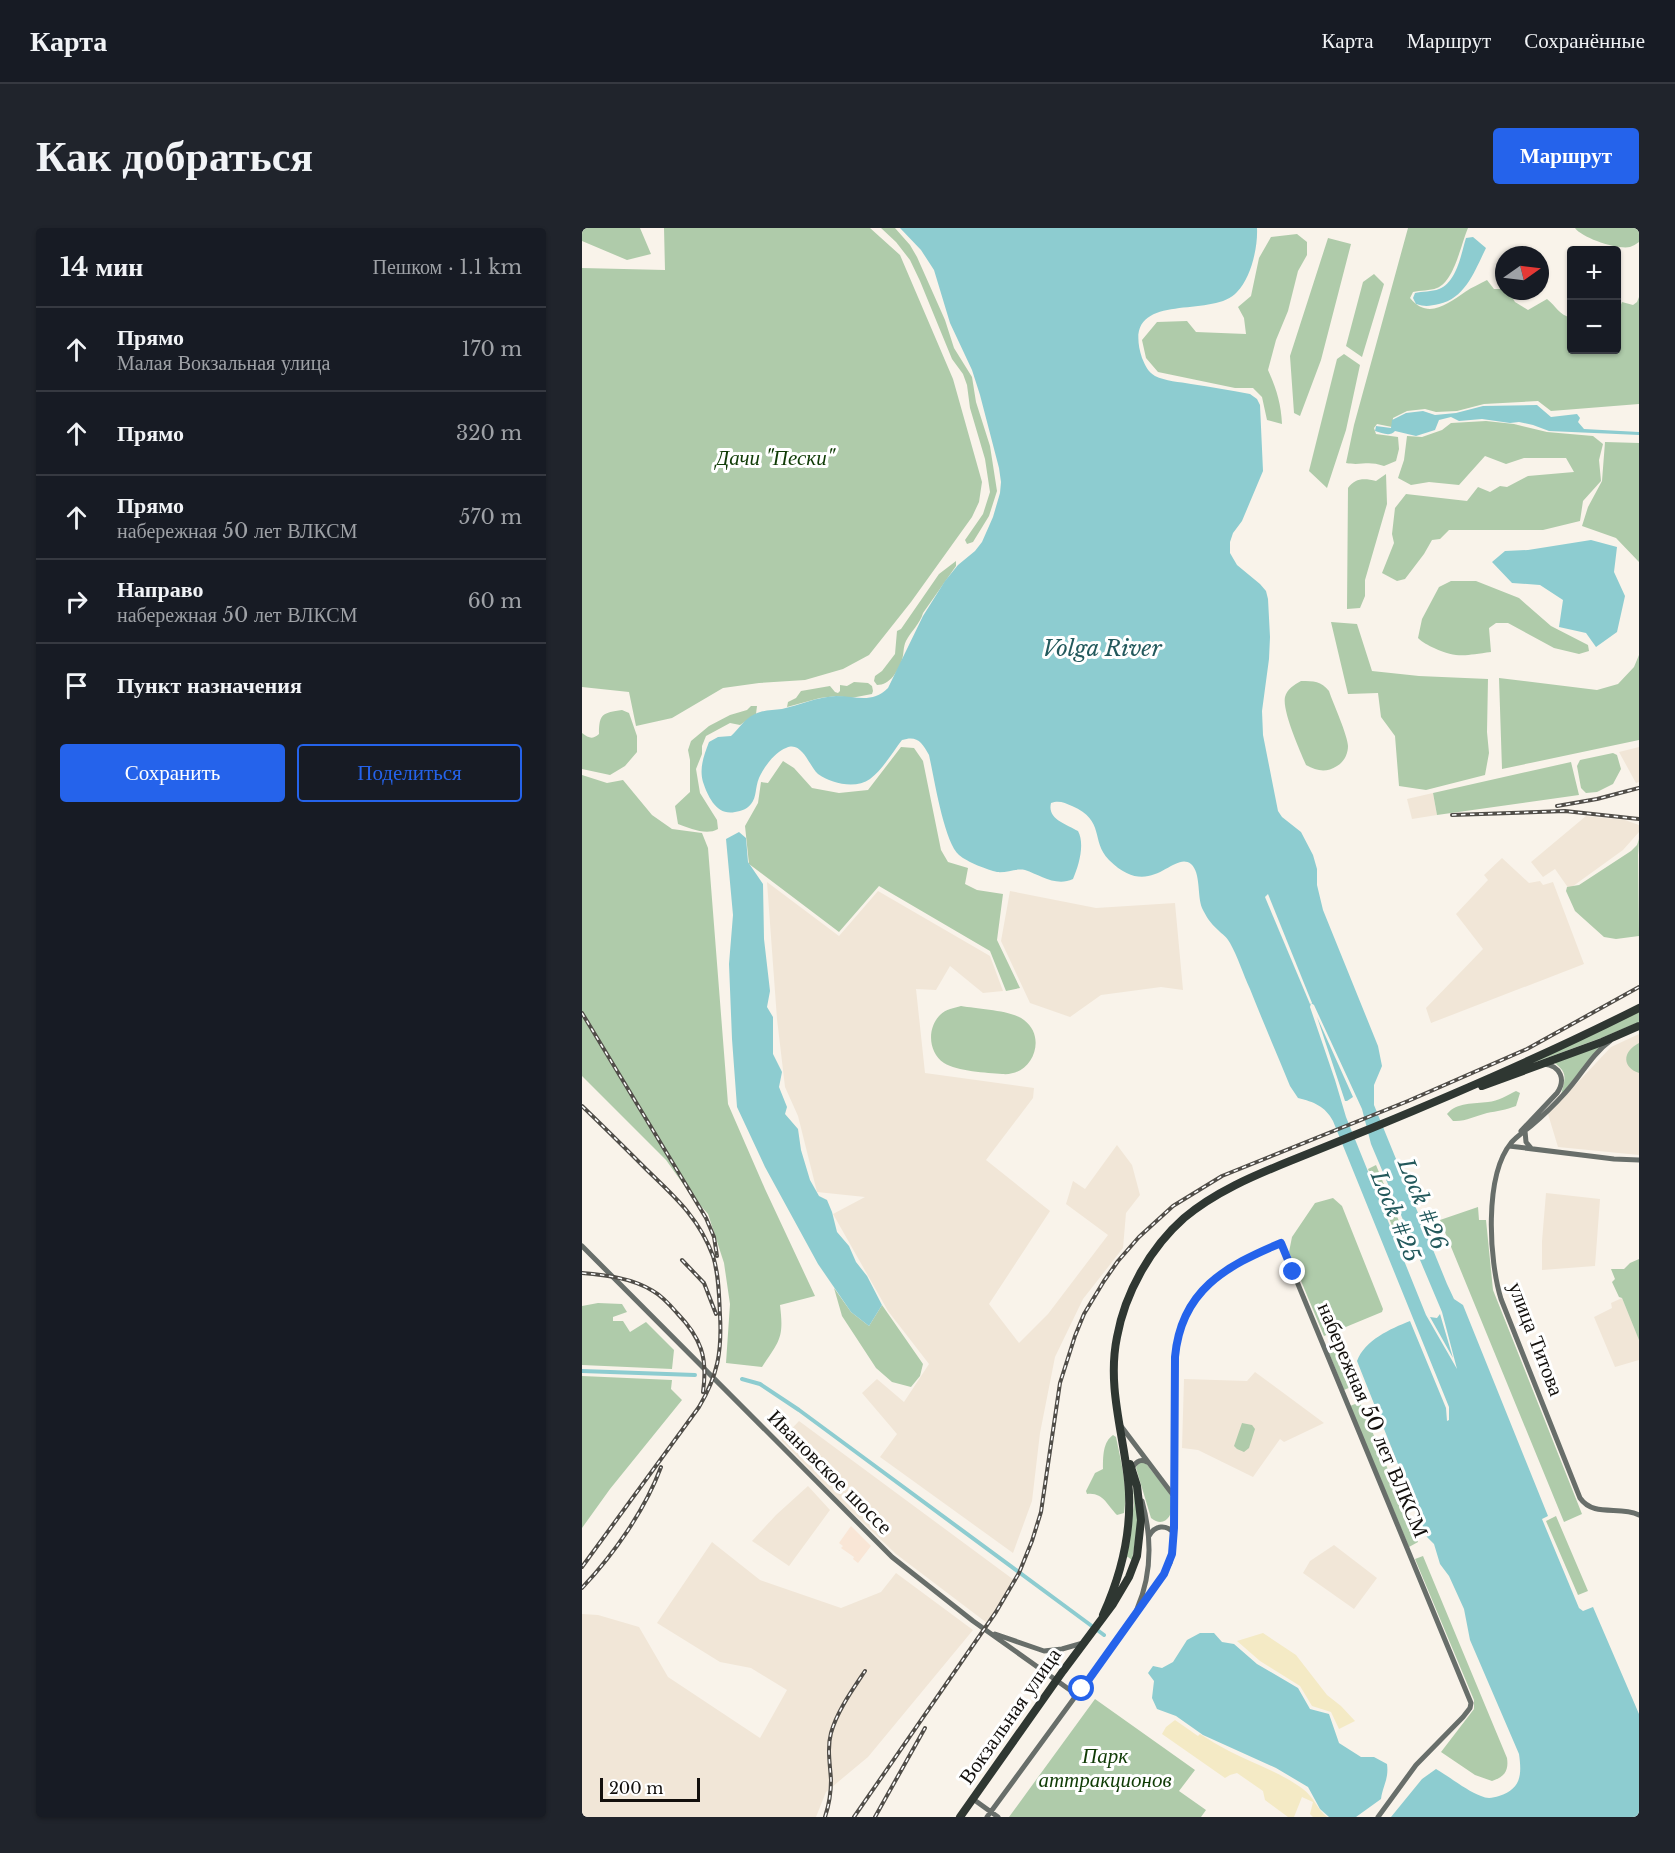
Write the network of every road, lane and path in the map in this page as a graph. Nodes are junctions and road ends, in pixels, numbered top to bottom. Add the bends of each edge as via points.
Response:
1 (1639, 1008) edge
2 (1639, 1026) edge
3 (1627, 1031) junction
4 (1538, 1065) junction
5 (1443, 1098) junction
6 (1525, 1131) junction
7 (1516, 1137) junction
8 (1509, 1146) junction
9 (1534, 1150) junction
10 (1639, 1160) edge
11 (582, 1246) edge
12 (1119, 1424) junction
13 (1148, 1462) junction
14 (1129, 1472) junction
15 (1174, 1474) junction
16 (1163, 1479) junction
17 (1137, 1486) junction
18 (1174, 1496) junction
19 (1639, 1515) edge
20 (1174, 1534) junction
21 (1149, 1536) junction
22 (1122, 1563) junction
23 (1133, 1568) junction
24 (1146, 1579) junction
25 (1157, 1585) junction
26 (1103, 1616) junction
27 (1131, 1621) junction
28 (989, 1632) junction
29 (1083, 1643) junction
30 (1077, 1695) junction
31 (973, 1799) junction
32 (989, 1815) edge
33 (960, 1817) edge
34 (998, 1817) edge
35 (1378, 1817) edge

1 - 5 highway
2 - 3 highway
3 - 4 highway
3 - 6 street, улица Титова via 1599,1050 1566,1093
4 - 5 highway
4 - 7 street via 1557,1069 1561,1086
5 - 12 highway via 1259,1174 1217,1195 1179,1222 1154,1252 1128,1299 1117,1336 1113,1382
6 - 7 street, улица Титова
6 - 9 street via 1526,1142
7 - 8 street, улица Титова
8 - 9 street
8 - 19 street, улица Титова via 1498,1167 1493,1193 1493,1257 1501,1299 1580,1498 1591,1508
9 - 10 street
11 - 28 street, Ивановское шоссе via 892,1557
12 - 13 street
12 - 14 highway
13 - 14 street via 1140,1460
13 - 16 street
14 - 17 highway
14 - 22 highway via 1130,1510
15 - 16 street
15 - 18 street
15 - 35 street, набережная 50 лет ВЛКСМ via 1175,1357 1184,1319 1216,1277 1236,1263 1281,1243 1471,1703 1463,1717 1416,1765
16 - 18 street
17 - 21 street
17 - 23 highway via 1141,1533
18 - 20 street
20 - 21 street via 1162,1527
20 - 25 street via 1170,1563
21 - 24 street
22 - 23 highway via 1129,1561
22 - 26 highway
23 - 26 highway
24 - 25 street
24 - 27 street
25 - 27 street
26 - 29 highway, Вокзальная улица
27 - 30 street
28 - 29 street via 1044,1651
28 - 30 street, Ивановское шоссе
29 - 31 highway, Вокзальная улица
30 - 32 street
31 - 32 street
31 - 33 highway, Вокзальная улица
32 - 34 street

